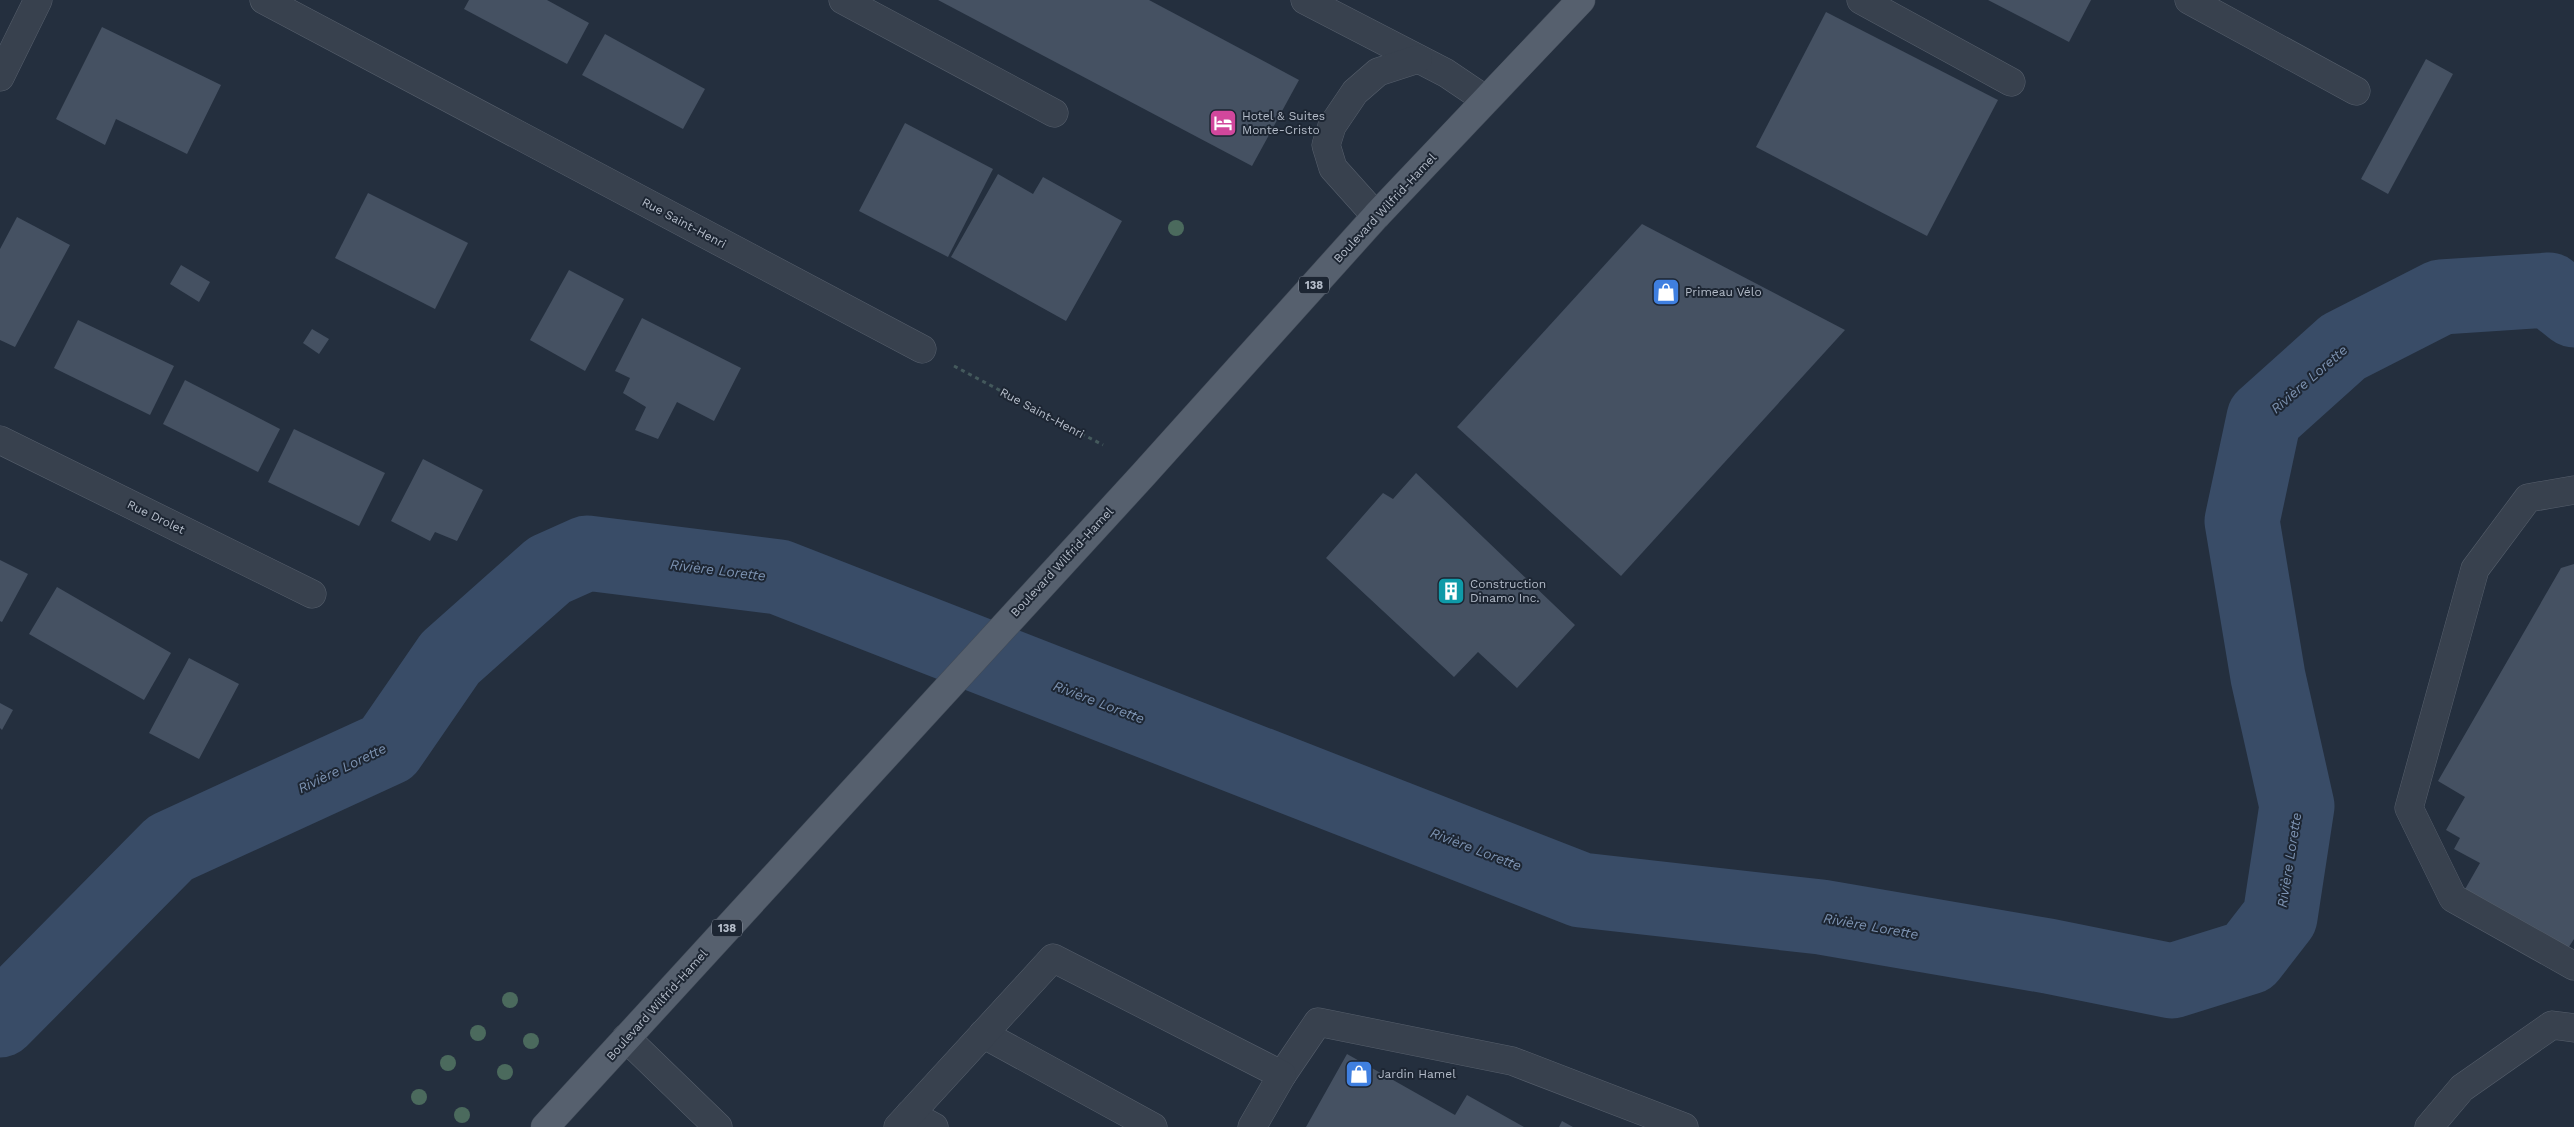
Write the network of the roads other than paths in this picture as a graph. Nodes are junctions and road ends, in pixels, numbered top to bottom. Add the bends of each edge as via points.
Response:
1 (38, 0) edge
2 (264, 0) edge
3 (843, 0) edge
4 (1305, 0) edge
5 (1581, 0) edge
6 (1861, 0) edge
7 (2189, 0) edge
8 (1418, 59) junction
9 (0, 77) edge
10 (2011, 82) dead end
11 (2356, 91) dead end
12 (1486, 100) junction
13 (1054, 113) dead end
14 (1376, 216) junction
15 (922, 349) road end
16 (0, 440) edge
17 (2574, 490) edge
18 (312, 594) dead end
19 (2574, 966) edge
20 (2574, 1028) edge
21 (983, 1034) junction
22 (626, 1038) junction
23 (1282, 1075) junction
24 (904, 1120) edge
25 (551, 1125) edge
26 (718, 1127) edge
27 (934, 1127) edge
28 (1153, 1127) edge
29 (1252, 1127) edge
30 (1684, 1127) edge
31 (2429, 1127) edge

1 - 9 street
2 - 15 street, Rue Saint-Henri
3 - 13 street
4 - 8 street
5 - 12 main road, Boulevard Wilfrid-Hamel / 138
6 - 10 street
7 - 11 street
8 - 12 street
8 - 14 street via 1378,72 1355,92 1332,126 1326,145 1333,168
12 - 14 main road, Boulevard Wilfrid-Hamel / 138
14 - 22 main road, Boulevard Wilfrid-Hamel / 138
16 - 18 street, Rue Drolet
17 - 19 street via 2528,498 2475,569 2409,808 2453,898
20 - 31 street via 2552,1024 2462,1088
21 - 23 street via 1053,958
21 - 24 street
21 - 28 street
22 - 25 main road, Boulevard Wilfrid-Hamel / 138
22 - 26 street
23 - 29 street
23 - 30 street via 1318,1022 1512,1062
24 - 27 street

